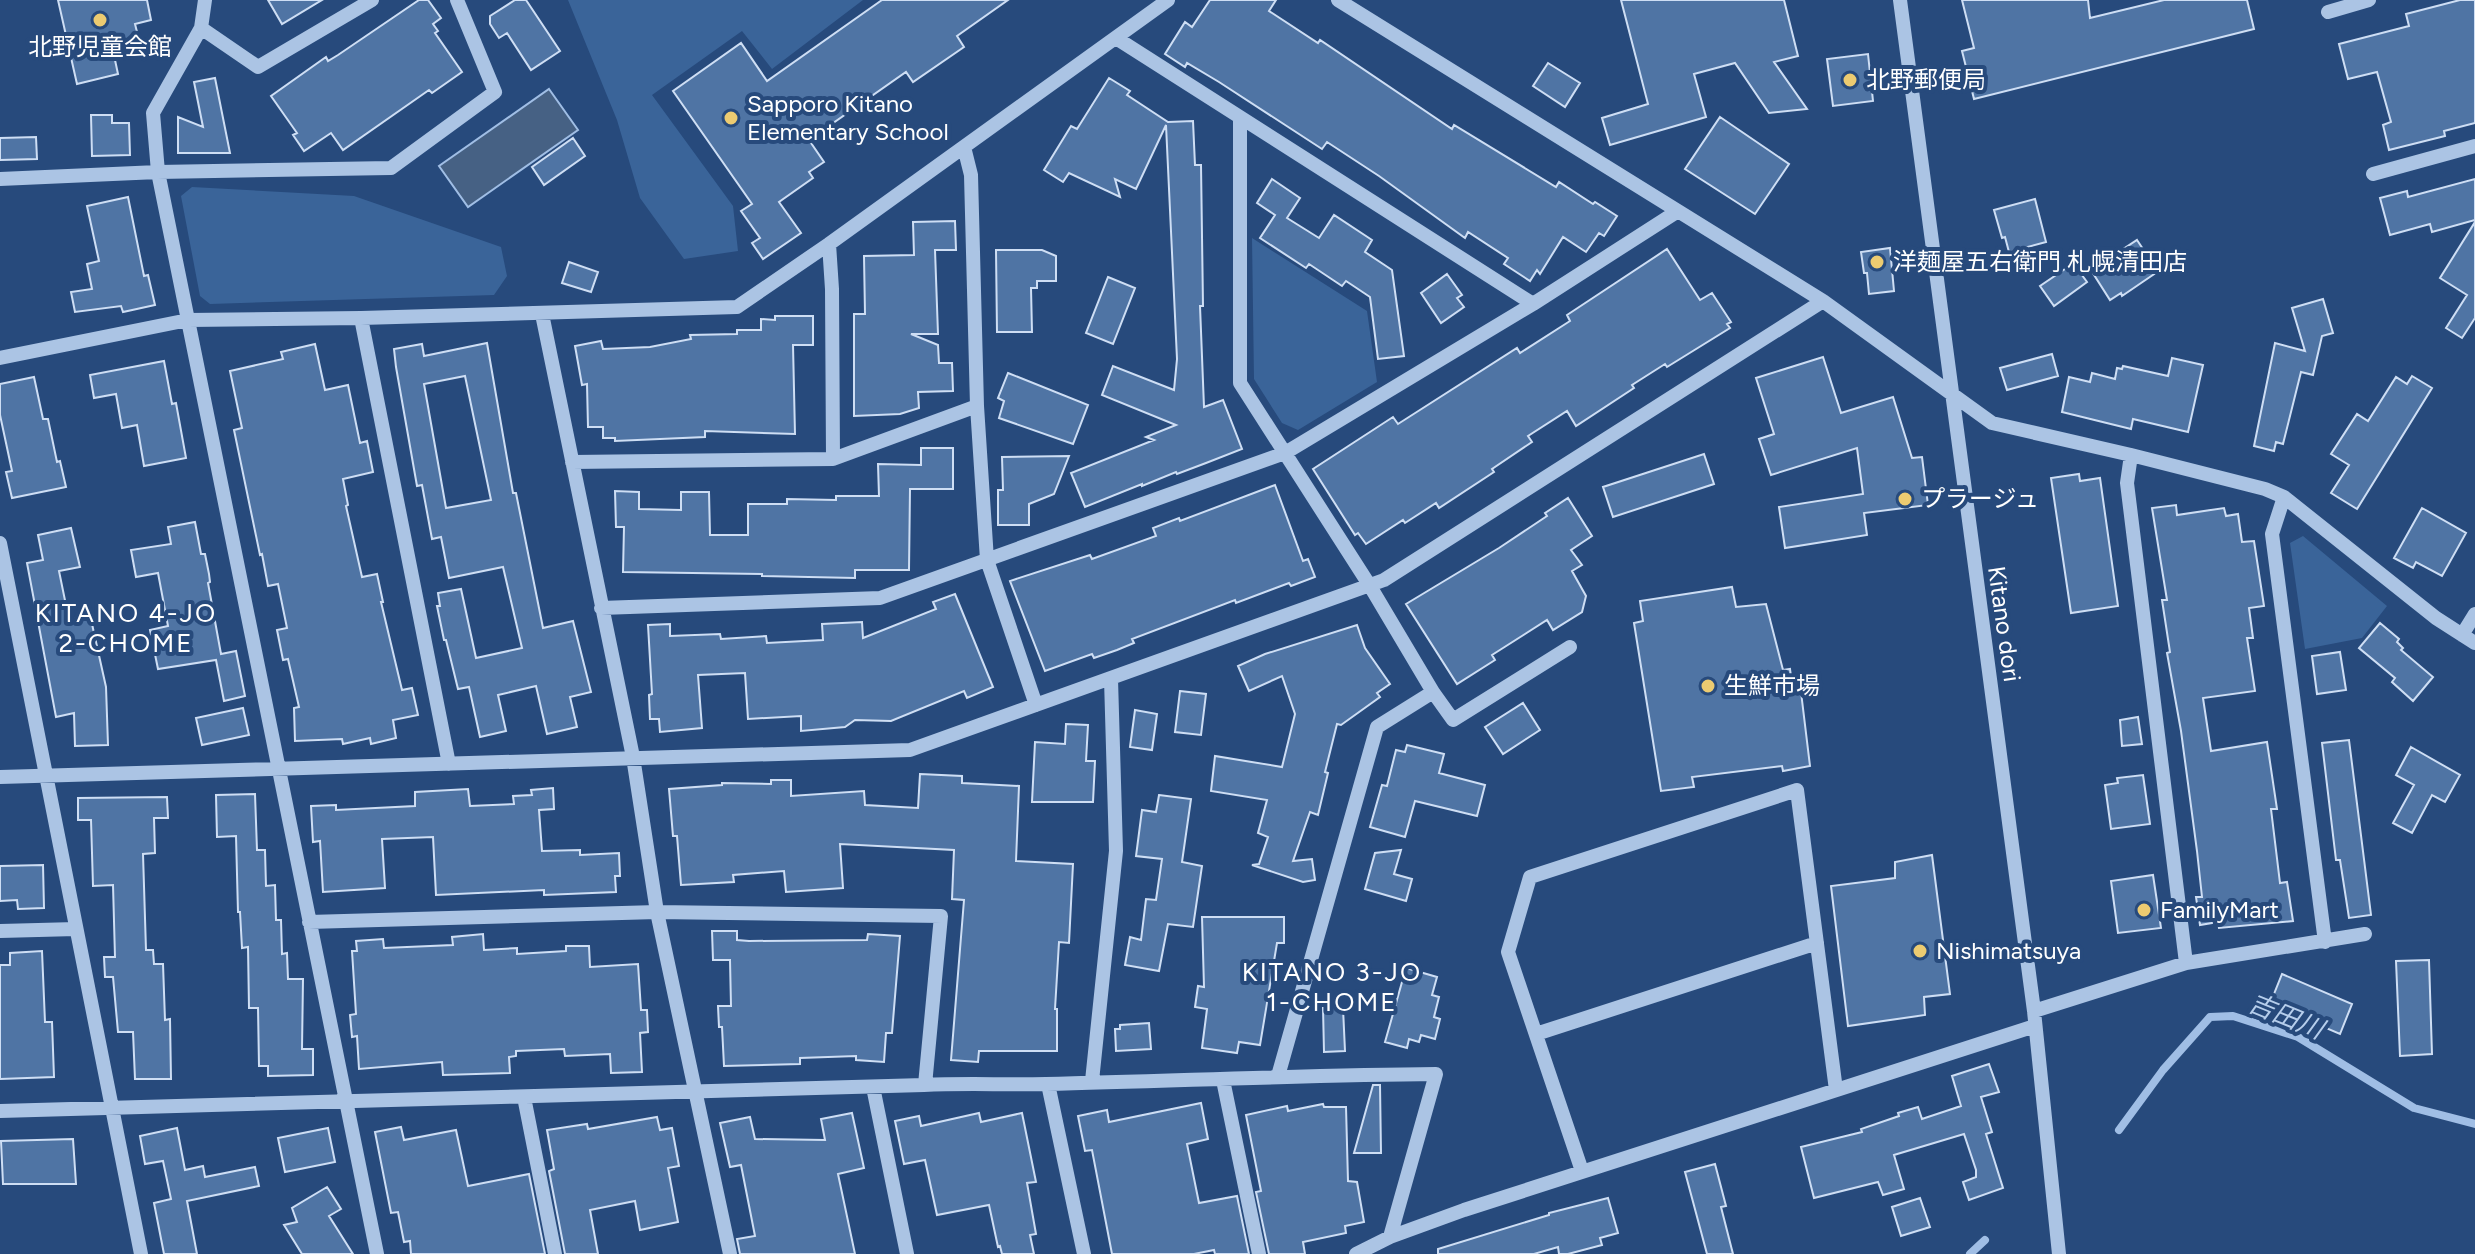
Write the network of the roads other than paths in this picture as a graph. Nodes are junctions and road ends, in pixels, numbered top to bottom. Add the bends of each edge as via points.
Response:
1 (205, 0) edge
2 (372, 0) edge
3 (457, 0) edge
4 (1168, 0) edge
5 (1338, 0) edge
6 (1900, 0) edge
7 (2369, 0) edge
8 (2328, 12) dead end
9 (201, 28) junction
10 (1116, 38) junction
11 (1240, 118) junction
12 (2475, 146) edge
13 (964, 147) junction
14 (158, 172) junction
15 (2373, 174) dead end
16 (0, 179) edge
17 (1678, 211) junction
18 (829, 244) junction
19 (1823, 301) junction
20 (1533, 304) junction
21 (542, 314) junction
22 (361, 318) junction
23 (188, 320) junction
24 (0, 358) edge
25 (1950, 394) junction
26 (977, 406) junction
27 (1285, 453) junction
28 (2131, 455) junction
29 (833, 459) junction
30 (572, 462) junction
31 (2284, 497) junction
32 (0, 543) edge
33 (987, 560) junction
34 (1370, 586) junction
35 (601, 608) junction
36 (2475, 614) edge
37 (2468, 639) edge
38 (1570, 647) dead end
39 (1111, 679) junction
40 (1433, 692) junction
41 (1036, 705) junction
42 (633, 757) junction
43 (449, 764) junction
44 (278, 770) junction
45 (47, 776) junction
46 (0, 777) edge
47 (657, 912) junction
48 (309, 922) junction
49 (76, 929) junction
50 (0, 931) edge
51 (2365, 934) dead end
52 (2325, 942) junction
53 (1817, 943) junction
54 (2186, 963) junction
55 (2034, 1018) junction
56 (1536, 1034) junction
57 (1278, 1076) junction
58 (1223, 1080) junction
59 (1092, 1081) junction
60 (1048, 1084) junction
61 (925, 1085) junction
62 (873, 1087) junction
63 (1836, 1090) junction
64 (695, 1093) junction
65 (524, 1097) junction
66 (346, 1101) junction
67 (111, 1108) junction
68 (0, 1111) edge
69 (1582, 1171) junction
70 (1390, 1237) junction
71 (141, 1254) edge
72 (377, 1254) edge
73 (555, 1254) edge
74 (730, 1254) edge
75 (907, 1254) edge
76 (1084, 1254) edge
77 (1259, 1254) edge
78 (1356, 1254) edge
79 (2059, 1254) edge

1 - 9 street
2 - 9 street via 258,67
3 - 14 street via 495,92 391,168
4 - 10 street
5 - 17 street
6 - 25 street, Kitano dori
7 - 8 street
9 - 14 street via 153,113
10 - 11 street
10 - 13 street
11 - 20 street
11 - 27 street via 1240,383
12 - 15 street
13 - 18 street
13 - 26 street via 971,175
14 - 16 street
14 - 23 street
17 - 19 street
17 - 20 street
18 - 21 street via 737,307
18 - 29 street
19 - 25 street
19 - 34 street
20 - 27 street
21 - 22 street
21 - 30 street
22 - 23 street
22 - 43 street
23 - 24 street
23 - 44 street
25 - 28 street via 1992,423
25 - 55 street, Kitano dori
26 - 29 street
26 - 33 street
27 - 33 street
27 - 34 street
28 - 31 street
28 - 54 street via 2127,483
29 - 30 street
30 - 35 street
31 - 37 street
31 - 52 street via 2272,534
32 - 45 street
33 - 35 street via 880,598
33 - 41 street
34 - 39 street
34 - 40 street
35 - 42 street
36 - 37 street
38 - 40 street via 1453,720
39 - 41 street
39 - 59 street via 1116,851
40 - 57 street via 1377,727
41 - 42 street via 910,750
42 - 43 street
42 - 47 street
43 - 44 street
44 - 45 street
44 - 48 street
45 - 46 street
45 - 49 street
47 - 48 street
47 - 61 street via 941,916
47 - 64 street
48 - 66 street
49 - 50 street
49 - 67 street
51 - 52 street
52 - 54 street
53 - 56 street
53 - 56 street via 1797,790 1530,877 1508,952
53 - 63 street
54 - 55 street
55 - 63 street
55 - 79 street, Kitano dori
56 - 69 street
57 - 58 street
57 - 70 street via 1436,1074
58 - 59 street
58 - 77 street
59 - 60 street
60 - 61 street
60 - 76 street
61 - 62 street
62 - 64 street
62 - 75 street
63 - 69 street
64 - 65 street
64 - 74 street
65 - 66 street
65 - 73 street
66 - 67 street
66 - 72 street
67 - 68 street
67 - 71 street
69 - 70 street
70 - 78 street

